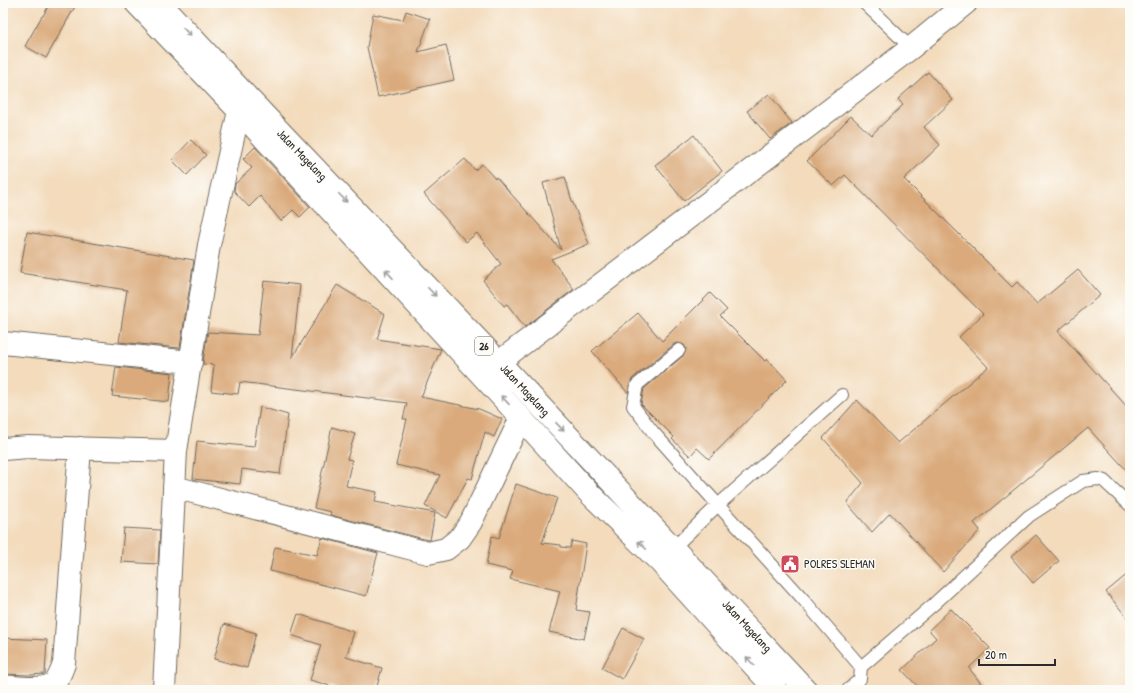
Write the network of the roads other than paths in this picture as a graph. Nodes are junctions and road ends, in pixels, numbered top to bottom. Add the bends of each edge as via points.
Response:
1 (136, 3) edge
2 (160, 3) edge
3 (864, 3) edge
4 (966, 3) edge
5 (911, 48) junction
6 (239, 111) junction
7 (3, 342) edge
8 (679, 350) dead end
9 (190, 362) junction
10 (499, 362) junction
11 (842, 395) dead end
12 (521, 418) junction
13 (80, 448) junction
14 (3, 449) edge
15 (176, 451) junction
16 (174, 487) junction
17 (718, 505) junction
18 (1130, 505) edge
19 (666, 555) junction
20 (861, 667) junction
21 (3, 686) edge
22 (164, 690) edge
23 (776, 690) edge
24 (806, 690) edge
25 (848, 690) edge

1 - 6 main road, Jalan Magelang / 26
2 -> 10 main road, Jalan Magelang / 26
3 - 5 lane
4 - 5 main road
5 - 10 main road
6 - 9 main road via 209,245
12 -> 6 main road, Jalan Magelang / 26
7 - 9 main road
8 - 17 lane via 637,385 633,406
9 - 15 main road
10 -> 19 main road, Jalan Magelang / 26
11 - 17 lane
12 - 16 main road via 471,522 460,538 446,549 428,552
19 -> 12 main road, Jalan Magelang / 26 via 590,494
13 - 14 main road via 28,446
13 - 15 main road
13 - 21 main road via 64,664 55,682 49,686
15 - 16 main road
16 - 22 main road
17 - 19 lane
17 - 20 lane
18 - 20 lane via 1104,481 1082,481 1029,516 929,609
23 -> 19 main road, Jalan Magelang / 26
19 - 24 main road, Jalan Magelang / 26 via 694,570
20 - 25 lane via 860,679

